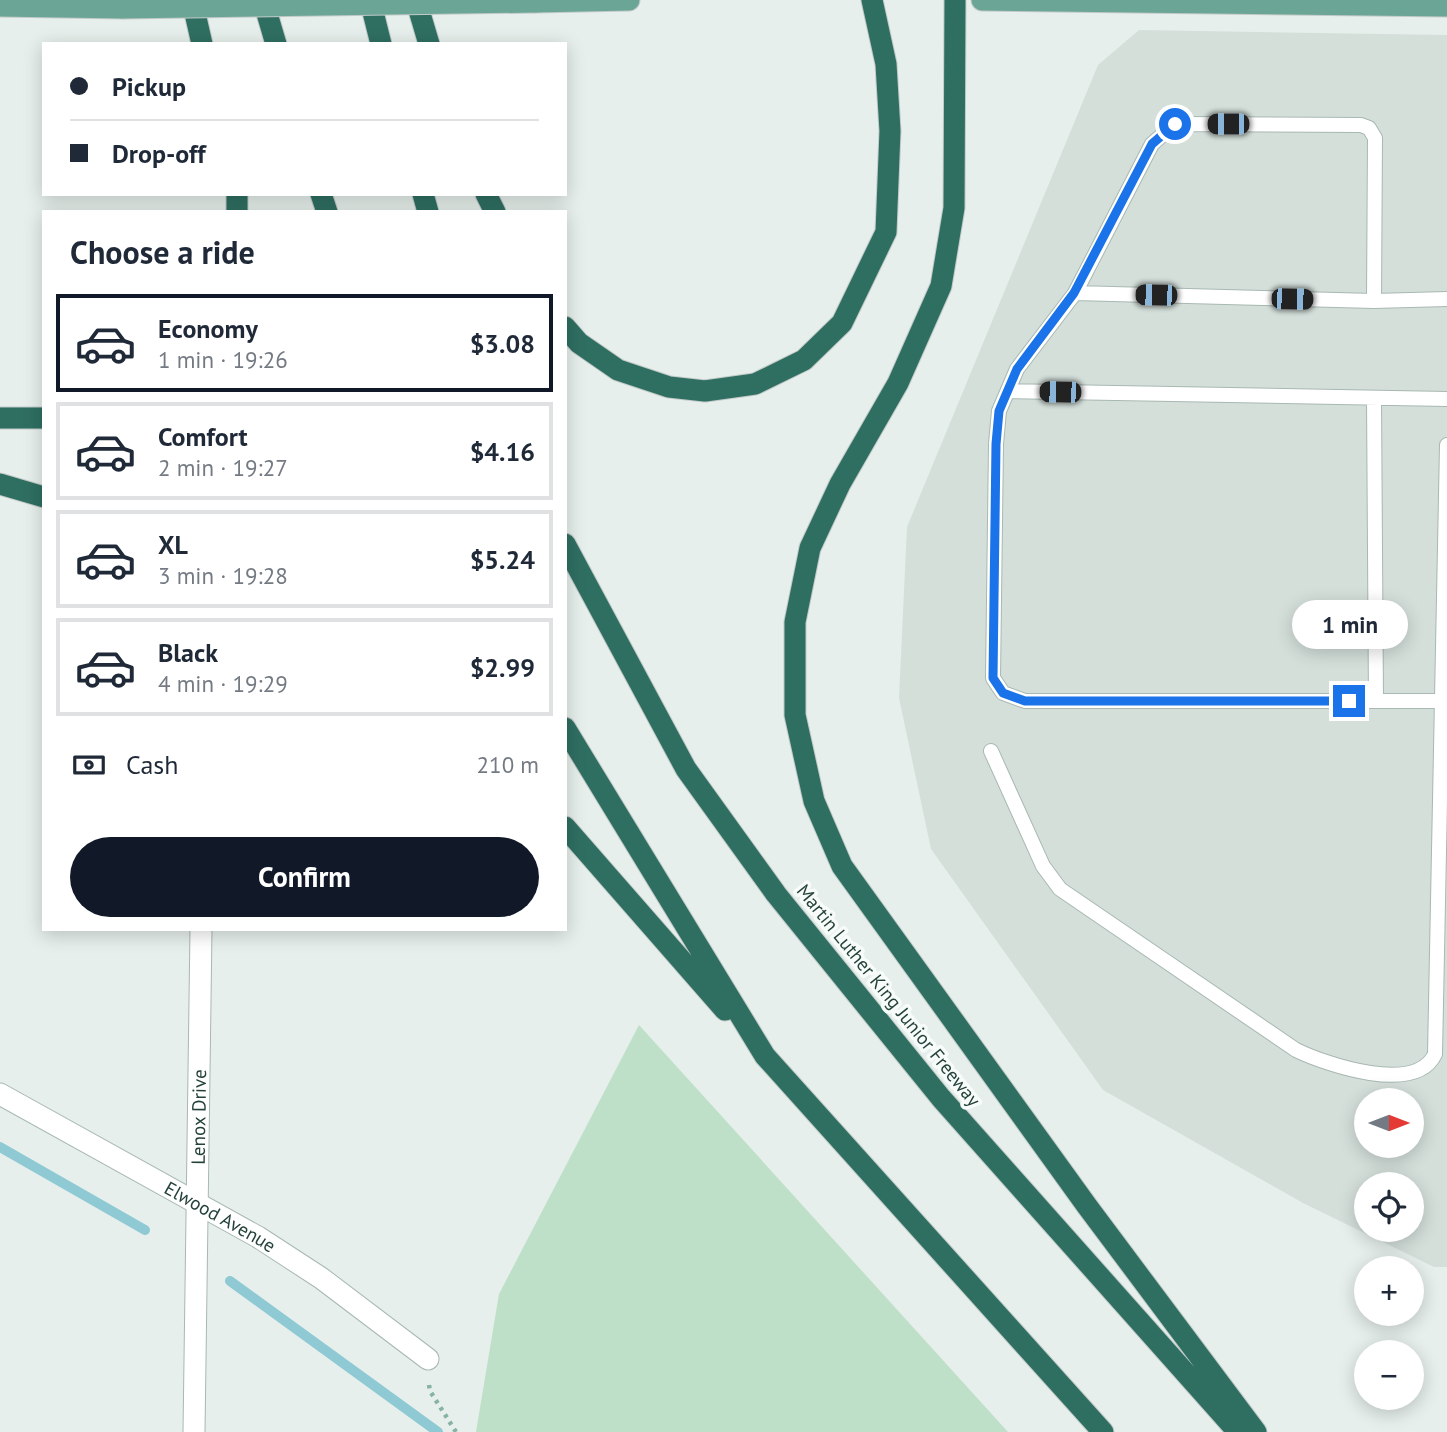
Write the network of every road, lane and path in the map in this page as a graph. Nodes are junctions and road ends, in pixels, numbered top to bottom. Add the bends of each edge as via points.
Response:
1 (192, 0) edge
2 (263, 0) edge
3 (370, 0) edge
4 (416, 0) edge
5 (629, 0) edge
6 (872, 0) edge
7 (955, 0) edge
8 (982, 0) edge
9 (535, 2) edge
10 (1310, 2) edge
11 (0, 6) edge
12 (1447, 6) edge
13 (202, 42) edge
14 (275, 42) edge
15 (380, 42) edge
16 (428, 42) edge
17 (1074, 293) junction
18 (1447, 299) edge
19 (1374, 301) junction
20 (567, 329) edge
21 (1007, 391) junction
22 (1374, 398) junction
23 (1447, 399) edge
24 (0, 418) edge
25 (42, 418) edge
26 (1447, 445) edge
27 (0, 484) edge
28 (42, 496) edge
29 (567, 548) edge
30 (1376, 701) junction
31 (1442, 701) junction
32 (567, 731) edge
33 (991, 751) dead end
34 (567, 829) edge
35 (201, 931) edge
36 (765, 1056) junction
37 (0, 1094) edge
38 (198, 1202) junction
39 (428, 1359) joint
40 (194, 1432) edge
41 (456, 1432) edge
42 (1103, 1432) edge
43 (1238, 1432) edge
44 (1256, 1432) edge

1 - 13 highway
2 - 14 highway
3 - 15 highway
4 - 16 highway
5 - 9 main road
6 - 20 highway via 886,64 890,131 886,232 842,323 804,360 755,384 705,391 668,387 618,370 579,344
7 - 44 highway via 954,208 941,286 898,383 840,484 810,548 795,622 795,715 814,801 842,866
8 - 10 main road
9 - 11 main road, bridge
10 - 12 main road
17 - 19 lane
17 - 19 lane via 1152,144 1175,124 1361,125 1375,138
17 - 21 lane via 1017,369
18 - 19 lane
21 - 22 lane
21 - 30 lane via 999,411 996,444 993,678 1003,693 1025,701
22 - 23 lane
22 - 30 lane
24 - 25 highway
26 - 31 lane
27 - 28 highway
29 - 43 highway, Martin Luther King Junior Freeway via 686,769 776,894 941,1098
30 - 31 lane
31 - 33 lane via 1435,1054 1430,1064 1416,1073 1389,1074 1326,1064 1296,1050 1060,889 1043,866
32 - 36 highway
34 - 36 highway
35 - 38 street, Lenox Drive
36 - 42 highway
37 - 38 street, Elwood Avenue
38 - 39 street, Elwood Avenue via 321,1278
38 - 40 street, Lenox Drive
39 - 41 path via 430,1391

